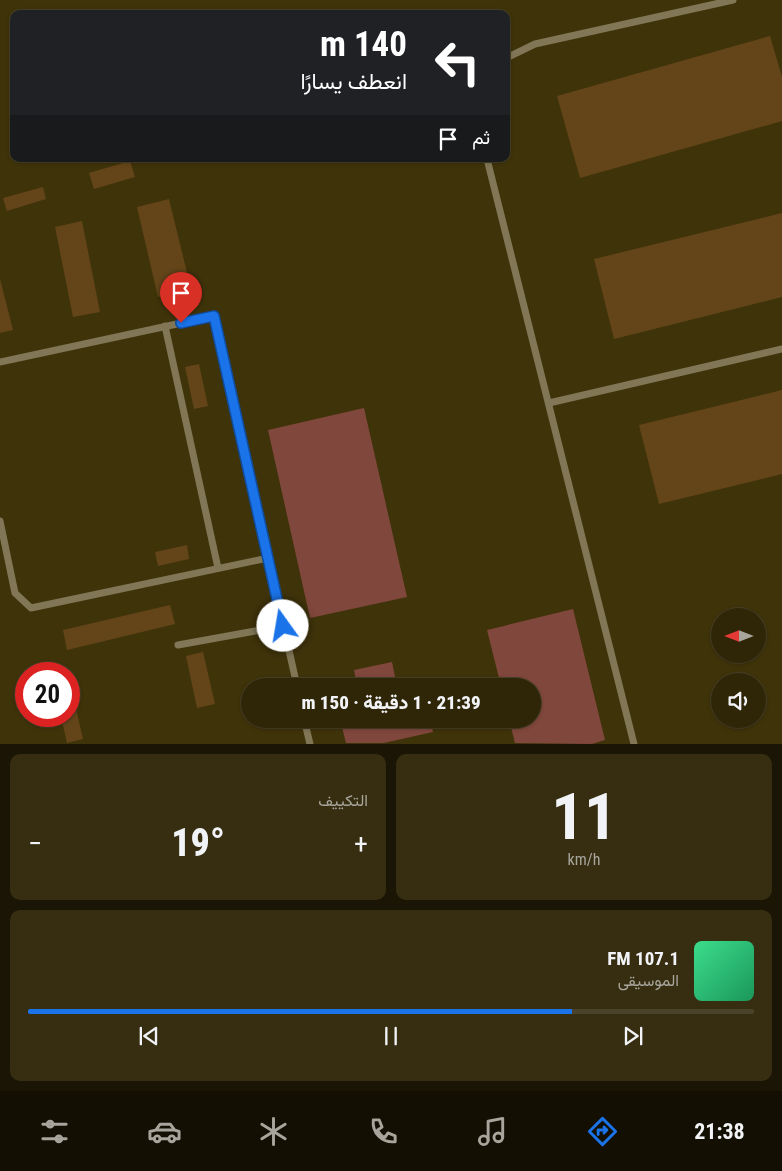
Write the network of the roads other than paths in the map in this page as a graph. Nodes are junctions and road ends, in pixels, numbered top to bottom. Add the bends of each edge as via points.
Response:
1 (732, 0) edge
2 (510, 56) edge
3 (488, 162) edge
4 (165, 326) junction
5 (782, 349) edge
6 (0, 362) edge
7 (548, 403) junction
8 (0, 521) edge
9 (268, 558) junction
10 (218, 568) junction
11 (283, 626) junction
12 (178, 645) dead end
13 (295, 678) edge
14 (306, 728) edge
15 (310, 744) edge
16 (634, 744) edge

1 - 2 lane via 535,44
3 - 7 lane
4 - 6 lane
4 - 9 lane via 214,316
4 - 10 lane
5 - 7 lane
7 - 16 lane
8 - 10 lane via 15,593 31,608
9 - 10 lane
9 - 11 lane
11 - 12 lane
11 - 13 lane
14 - 15 lane

